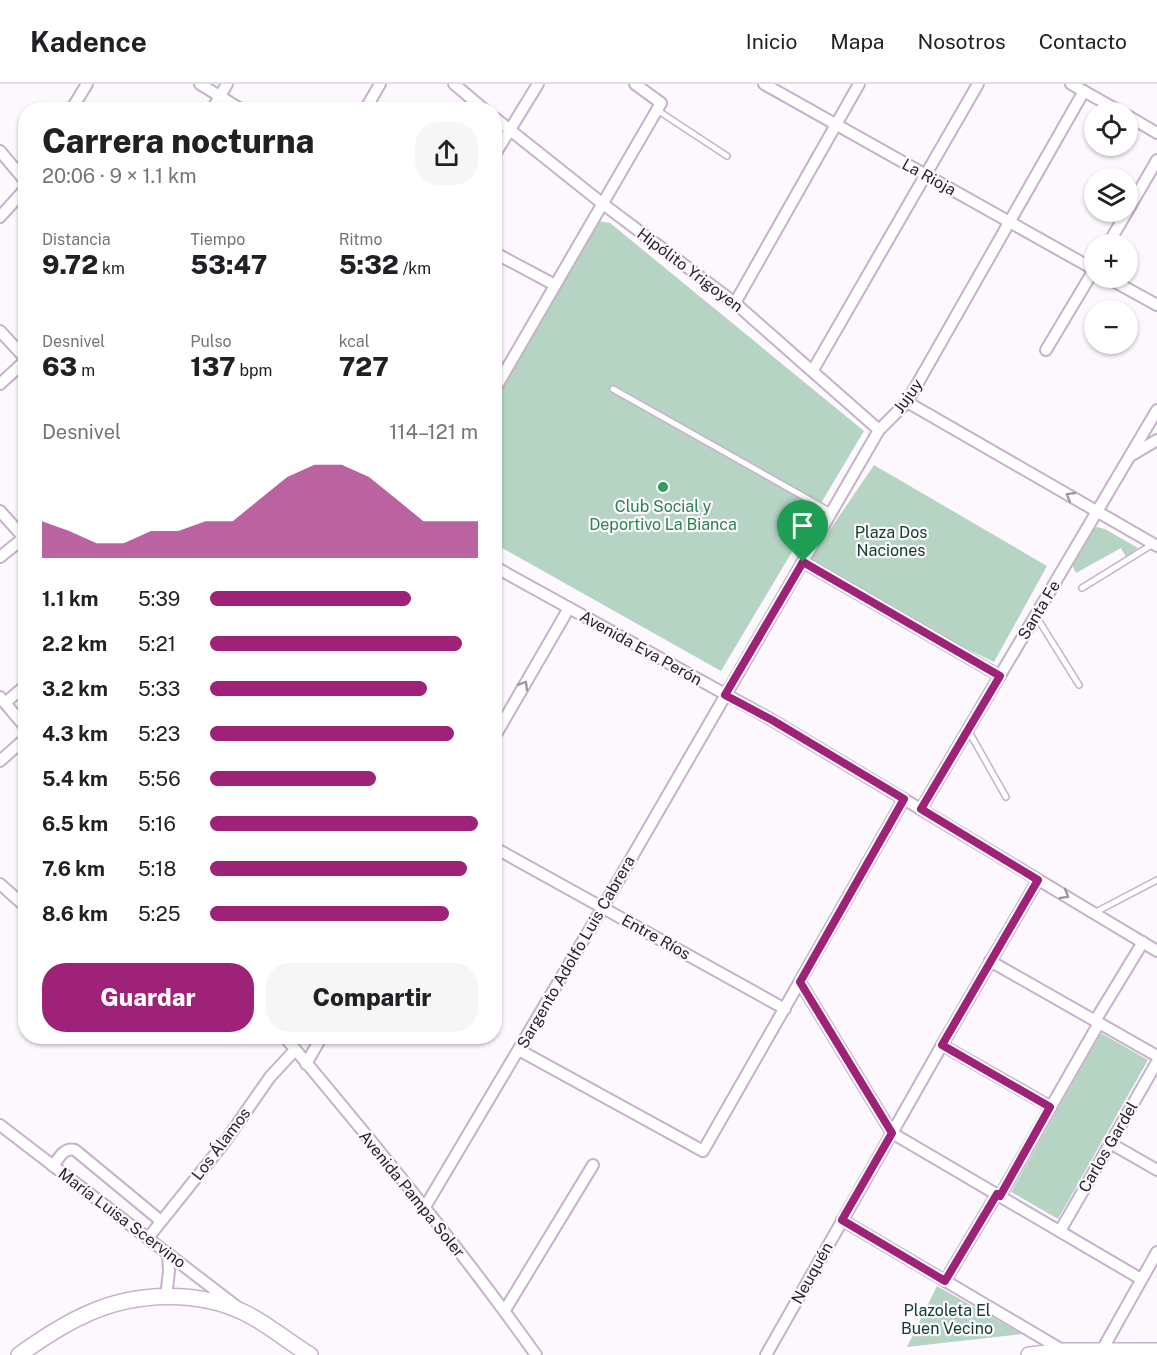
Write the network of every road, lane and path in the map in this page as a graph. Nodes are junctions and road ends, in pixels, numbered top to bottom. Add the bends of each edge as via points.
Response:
1 (87, 84) edge
2 (200, 84) edge
3 (227, 84) edge
4 (380, 84) edge
5 (454, 84) edge
6 (538, 84) edge
7 (635, 84) edge
8 (764, 84) edge
9 (859, 84) edge
10 (978, 84) edge
11 (1071, 84) edge
12 (1084, 91) junction
13 (220, 96) junction
14 (76, 102) edge
15 (217, 102) edge
16 (229, 102) edge
17 (370, 102) edge
18 (475, 102) edge
19 (1103, 102) edge
20 (659, 107) junction
21 (1138, 122) edge
22 (502, 124) edge
23 (836, 124) junction
24 (509, 129) junction
25 (1157, 133) edge
26 (502, 142) edge
27 (0, 152) edge
28 (727, 156) dead end
29 (1157, 159) edge
30 (18, 173) edge
31 (927, 176) junction
32 (1138, 193) edge
33 (18, 197) edge
34 (603, 204) junction
35 (0, 217) edge
36 (1011, 223) junction
37 (502, 257) edge
38 (1084, 263) edge
39 (555, 285) junction
40 (1084, 287) edge
41 (1126, 288) edge
42 (735, 303) junction
43 (1157, 305) edge
44 (0, 331) edge
45 (18, 350) edge
46 (1046, 350) dead end
47 (18, 367) edge
48 (813, 370) junction
49 (502, 377) edge
50 (0, 384) edge
51 (613, 389) dead end
52 (907, 402) junction
53 (1157, 410) edge
54 (879, 430) junction
55 (1157, 440) edge
56 (1130, 456) junction
57 (0, 511) edge
58 (831, 512) junction
59 (1097, 512) junction
60 (18, 530) edge
61 (18, 543) edge
62 (1156, 544) edge
63 (0, 557) edge
64 (803, 562) junction
65 (502, 571) edge
66 (1082, 588) dead end
67 (569, 608) junction
68 (1036, 616) junction
69 (1000, 676) junction
70 (1079, 684) dead end
71 (18, 690) edge
72 (725, 695) junction
73 (2, 700) edge
74 (18, 719) edge
75 (502, 724) edge
76 (968, 729) junction
77 (18, 745) edge
78 (0, 761) edge
79 (1006, 797) dead end
80 (904, 799) junction
81 (921, 809) junction
82 (502, 852) edge
83 (1038, 880) junction
84 (1157, 880) edge
85 (0, 884) edge
86 (18, 900) edge
87 (603, 907) junction
88 (1094, 913) junction
89 (1143, 942) junction
90 (1157, 951) edge
91 (990, 961) junction
92 (800, 982) junction
93 (785, 1009) junction
94 (1097, 1022) junction
95 (290, 1044) edge
96 (317, 1044) edge
97 (942, 1045) junction
98 (295, 1050) junction
99 (519, 1050) junction
100 (1157, 1056) edge
101 (1157, 1062) edge
102 (306, 1064) junction
103 (1050, 1107) junction
104 (0, 1125) edge
105 (892, 1133) junction
106 (1110, 1143) junction
107 (53, 1166) junction
108 (593, 1166) dead end
109 (1157, 1170) edge
110 (998, 1195) junction
111 (425, 1207) junction
112 (842, 1220) junction
113 (161, 1221) junction
114 (1060, 1231) junction
115 (147, 1238) junction
116 (1157, 1252) edge
117 (168, 1253) junction
118 (1141, 1279) junction
119 (945, 1281) junction
120 (166, 1297) junction
121 (505, 1310) junction
122 (243, 1312) junction
123 (285, 1340) junction
124 (1157, 1351) edge
125 (1065, 1352) junction
126 (1101, 1352) junction
127 (19, 1355) edge
128 (300, 1355) edge
129 (310, 1355) edge
130 (536, 1355) edge
131 (766, 1355) edge
132 (1029, 1355) edge

1 - 14 street
2 - 13 street
3 - 13 street
4 - 17 street
5 - 18 street
6 - 24 street
7 - 20 street
8 - 23 street, La Rioja
9 - 23 street
10 - 31 street
11 - 12 street
12 - 19 street
12 - 36 street, Jujuy
13 - 15 street
13 - 16 street
20 - 28 lane
20 - 34 street
21 - 25 street
22 - 24 street, Hipólito Yrigoyen
23 - 31 street, La Rioja
23 - 42 street
24 - 26 street
24 - 34 street, Hipólito Yrigoyen
27 - 30 street
29 - 32 street
31 - 36 street, La Rioja
31 - 48 street
33 - 35 street
34 - 39 street
34 - 42 street, Hipólito Yrigoyen
36 - 38 street, La Rioja
36 - 52 street, Jujuy
37 - 39 street
39 - 49 street
40 - 46 street
41 - 43 street
42 - 48 street, Hipólito Yrigoyen
44 - 45 street
47 - 50 street
48 - 54 street, Hipólito Yrigoyen
51 - 58 lane
52 - 54 street, Jujuy
59 -> 52 street
53 - 56 street, Santa Fe
54 - 58 street, Jujuy
55 - 56 street
56 - 59 street, Santa Fe
57 - 60 street
58 - 64 street, Jujuy
59 - 62 street
59 - 68 street, Santa Fe
61 - 63 street
62 - 66 lane
64 - 69 street
64 - 72 street, Jujuy
65 - 67 street, Avenida Eva Perón
67 - 72 street, Avenida Eva Perón
75 -> 67 street
68 - 69 street, Santa Fe
68 - 70 lane
69 - 76 street, Santa Fe
71 - 73 street
72 - 80 street, Avenida Eva Perón
72 - 87 street, Sargento Adolfo Luis Cabrera
73 - 74 street
76 - 79 lane
76 - 81 street, Santa Fe
77 - 78 street
80 - 81 street, Avenida Eva Perón
80 - 92 street
81 - 83 street, Avenida Eva Perón
82 - 87 street, Entre Ríos
83 -> 88 street, Avenida Eva Perón
83 - 91 street, Neuquén
84 - 88 lane
85 - 86 street
87 - 93 street, Entre Ríos
87 - 99 street, Sargento Adolfo Luis Cabrera
88 - 89 street, Avenida Eva Perón
89 - 90 street, Avenida Eva Perón
89 - 94 street
91 - 94 street
91 - 97 street, Neuquén
92 - 93 street
92 - 105 street
93 - 99 street via 703,1151
94 - 100 street
94 - 103 street
95 - 98 street, Avenida Pampa Soler
96 - 102 street
97 - 103 street
97 - 105 street, Neuquén
98 - 102 street, Avenida Pampa Soler
98 - 113 street, Los Álamos via 270,1077 224,1143
99 - 111 street, Sargento Adolfo Luis Cabrera
101 - 106 street, Carlos Gardel
102 - 111 street, Avenida Pampa Soler
103 - 110 street
104 - 107 street, María Luisa Scervino
105 - 110 street
105 - 112 street, Neuquén
106 - 109 street
106 - 114 street, Carlos Gardel
107 - 113 street via 64,1151 75,1150
107 - 115 street, María Luisa Scervino
108 - 121 street
110 - 114 street
110 - 119 street
111 - 121 street, Avenida Pampa Soler
112 - 119 street
112 - 131 street, Neuquén
113 - 115 street, Los Álamos
114 - 118 street
115 - 117 street, María Luisa Scervino
116 - 118 street
117 - 120 street
117 - 122 street, María Luisa Scervino
118 - 126 street
119 - 125 street
120 - 122 main road via 212,1302
120 - 127 main road via 127,1301 90,1312
121 - 130 street, Avenida Pampa Soler
122 - 123 main road
123 - 128 main road
123 - 129 main road
124 - 126 main road
125 - 126 main road
125 - 132 main road

